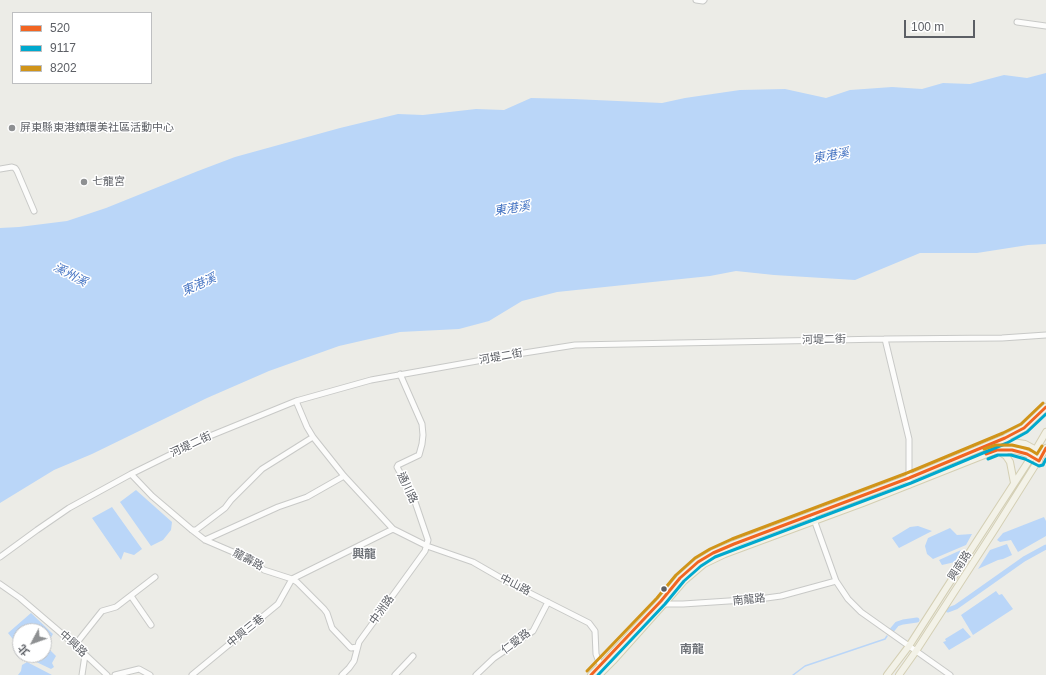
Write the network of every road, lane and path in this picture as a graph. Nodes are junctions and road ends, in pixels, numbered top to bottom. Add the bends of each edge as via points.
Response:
1 (696, 0) edge
2 (704, 0) edge
3 (1017, 22) dead end
4 (1046, 26) edge
5 (0, 169) edge
6 (34, 211) dead end
7 (1046, 336) edge
8 (885, 339) junction
9 (400, 374) junction
10 (296, 401) junction
11 (1046, 407) edge
12 (1046, 432) edge
13 (313, 437) junction
14 (996, 442) junction
15 (1036, 449) junction
16 (997, 450) junction
17 (1044, 451) edge
18 (1032, 456) junction
19 (1039, 460) junction
20 (131, 474) junction
21 (344, 476) junction
22 (909, 478) junction
23 (1014, 483) junction
24 (909, 485) junction
25 (812, 514) junction
26 (814, 521) junction
27 (393, 529) junction
28 (192, 530) junction
29 (205, 540) junction
30 (427, 546) junction
31 (0, 557) edge
32 (155, 577) dead end
33 (292, 580) junction
34 (836, 581) junction
35 (0, 584) edge
36 (131, 596) junction
37 (548, 602) junction
38 (662, 603) junction
39 (151, 625) dead end
40 (76, 645) junction
41 (909, 646) junction
42 (357, 647) junction
43 (916, 650) junction
44 (85, 655) junction
45 (413, 656) dead end
46 (604, 667) junction
47 (82, 675) edge
48 (107, 675) edge
49 (115, 675) edge
50 (150, 675) edge
51 (192, 675) edge
52 (342, 675) edge
53 (395, 675) edge
54 (476, 675) edge
55 (591, 675) edge
56 (599, 675) edge
57 (887, 675) edge
58 (898, 675) edge
59 (950, 675) edge

1 - 2 street
3 - 4 street
5 - 6 street via 15,168
7 - 8 street, 河堤二街
8 - 9 street, 河堤二街 via 574,345
8 - 22 street via 909,439
9 - 10 street, 河堤二街
9 - 30 street, 通川路 via 422,424 423,435 419,455 397,467 413,496 428,540
10 - 13 street, 中山路
10 - 20 street, 河堤二街 via 200,440
11 - 14 main road via 1024,428
12 - 15 main road, 興南路
13 - 21 street, 中山路
13 - 28 street via 262,469 226,508 196,530
14 - 15 main road via 1025,444
14 - 22 main road
15 - 17 main road
15 - 18 main road, 興南路
16 - 18 main road via 1020,451
16 - 23 main road via 1010,462
16 - 24 main road
17 - 19 main road, 興南路
18 - 19 main road
18 - 23 main road, 興南路
19 - 43 main road, 興南路
20 - 28 street, 龍壽路 via 152,496
20 - 31 street, 河堤二街 via 69,508
21 - 27 street, 中山路
21 - 29 street via 307,498 278,507
22 - 24 street
22 - 25 main road
23 - 41 main road, 興南路
24 - 26 main road
25 - 26 street
25 - 38 main road via 713,553 680,578
26 - 34 street
26 - 38 main road via 704,564
27 - 30 street, 中山路
27 - 33 street
28 - 29 street, 龍壽路
29 - 33 street, 龍壽路 via 247,558 264,570
30 - 37 street, 中山路 via 473,562
30 - 42 street, 中洲路
32 - 36 street
33 - 42 street, 龍壽路 via 324,609 332,628 351,648
33 - 51 street, 中興三巷 via 278,604
34 - 38 street, 南龍路 via 781,596 759,599
34 - 41 street via 848,600 861,612
35 - 40 street, 中興路
36 - 39 street
36 - 40 street via 116,607 102,611
37 - 46 street, 中山路 via 589,623 595,631 596,654
37 - 54 street, 仁愛路 via 533,631 494,658
38 - 46 main road
40 - 44 street, 中興路
41 - 43 street
41 - 57 main road, 興南路
42 - 52 street, 中洲路 via 354,661
43 - 58 main road, 興南路
43 - 59 street
44 - 47 street
44 - 48 street, 中興路
45 - 53 street
46 - 55 main road
46 - 56 main road
49 - 50 street via 139,669

